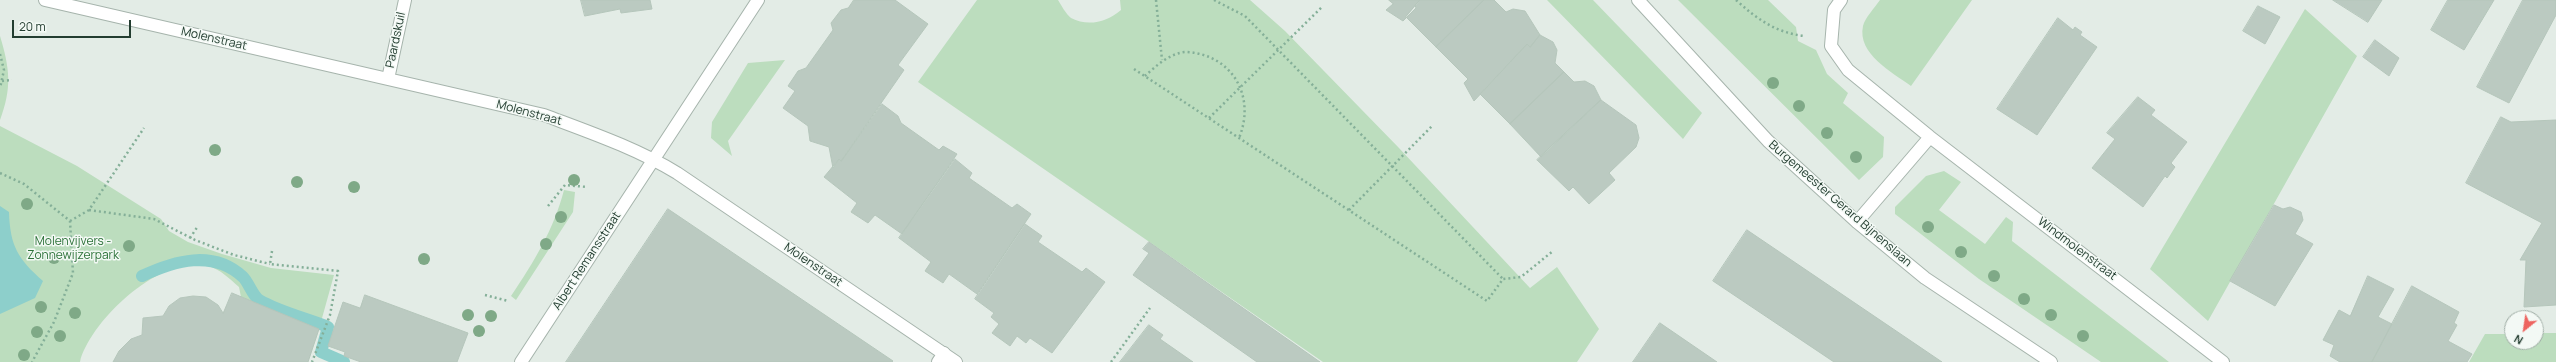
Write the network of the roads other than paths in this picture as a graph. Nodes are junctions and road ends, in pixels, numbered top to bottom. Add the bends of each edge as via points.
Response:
1 (45, 0) edge
2 (405, 0) edge
3 (758, 0) edge
4 (1638, 0) edge
5 (1841, 0) edge
6 (388, 79) junction
7 (1930, 137) junction
8 (654, 159) junction
9 (1857, 222) junction
10 (941, 358) edge
11 (521, 362) edge
12 (956, 362) edge
13 (2051, 362) edge
14 (2223, 362) edge

1 - 6 street, Molenstraat
2 - 6 street, Paardskuil
3 - 8 street
4 - 9 street, Burgemeester Gerard Bijnenslaan via 1782,155
5 - 7 street, Windmolenstraat via 1834,10 1831,46 1848,70
6 - 8 street, Molenstraat via 544,115
7 - 9 street
7 - 14 street, Windmolenstraat
8 - 10 street, Molenstraat
8 - 11 street, Albert Remansstraat
9 - 13 street, Burgemeester Gerard Bijnenslaan via 1925,278
10 - 12 street, Molenstraat

